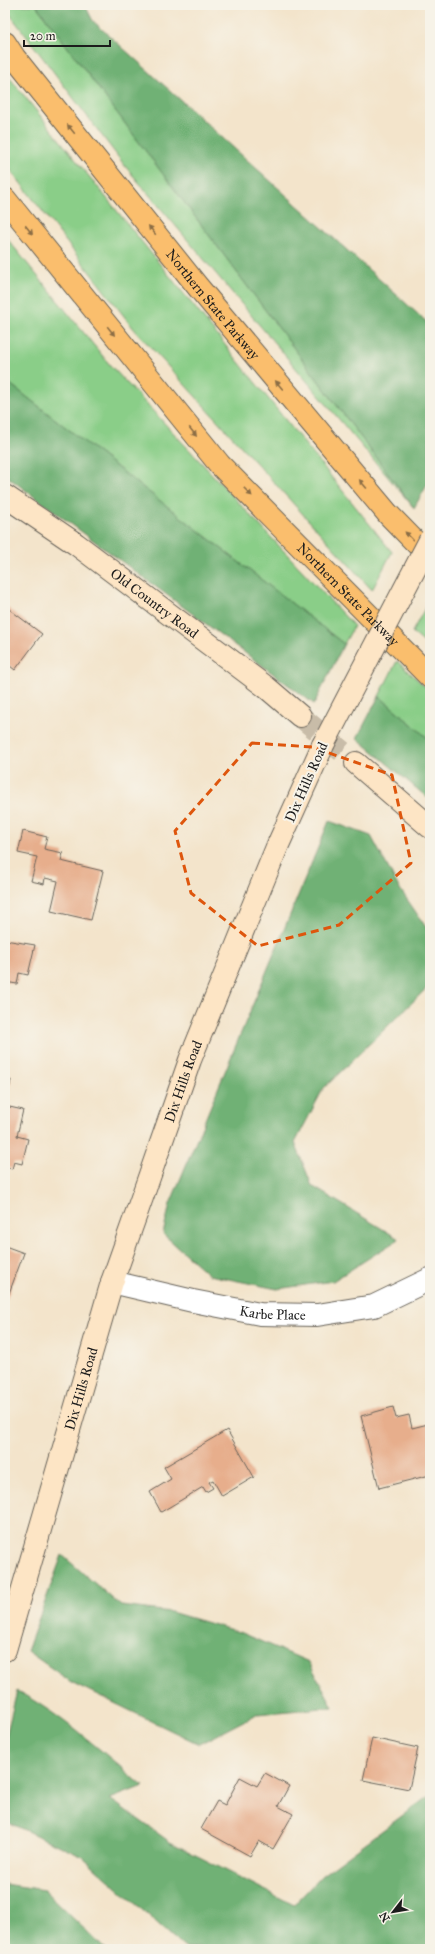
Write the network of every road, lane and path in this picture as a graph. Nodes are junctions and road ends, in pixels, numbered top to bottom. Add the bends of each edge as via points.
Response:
1 (5, 43) edge
2 (5, 199) edge
3 (5, 496) edge
4 (430, 540) edge
5 (430, 557) edge
6 (430, 677) edge
7 (300, 716) tunnel mouth
8 (356, 763) tunnel mouth
9 (430, 827) edge
10 (430, 1279) edge
11 (112, 1282) junction
12 (5, 1650) edge

5 -> 1 highway, Northern State Parkway via 388,514 198,287
2 -> 6 highway, Northern State Parkway via 220,465
3 - 7 street, Old Country Road via 82,549 266,687
4 - 11 street, Dix Hills Road, bridge via 323,745 277,848 190,1060
8 - 9 street
10 - 11 street, Karbe Place via 374,1306 317,1315 260,1314
11 - 12 street, Dix Hills Road

